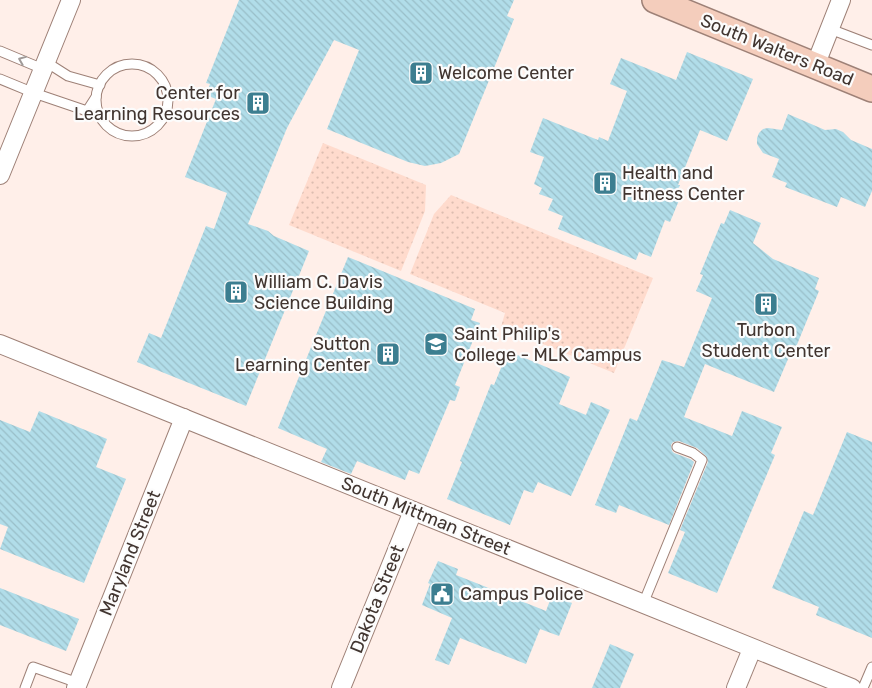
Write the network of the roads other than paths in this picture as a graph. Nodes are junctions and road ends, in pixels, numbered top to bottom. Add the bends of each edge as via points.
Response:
1 (72, 0) edge
2 (655, 0) edge
3 (841, 0) edge
4 (830, 29) junction
5 (872, 45) edge
6 (0, 51) edge
7 (45, 66) junction
8 (815, 66) junction
9 (0, 79) edge
10 (100, 84) junction
11 (872, 89) edge
12 (34, 93) junction
13 (96, 97) junction
14 (0, 175) edge
15 (0, 344) edge
16 (184, 418) junction
17 (677, 447) dead end
18 (413, 510) junction
19 (643, 604) junction
20 (752, 648) junction
21 (872, 666) edge
22 (81, 686) edge
23 (25, 688) edge
24 (341, 688) edge
25 (736, 688) edge
26 (852, 688) edge
27 (863, 688) edge

1 - 7 street
2 - 8 main road, South Walters Road
3 - 4 street
4 - 5 lane
4 - 8 street
7 -> 6 lane
7 - 10 lane
7 - 12 street
8 - 11 main road, South Walters Road
9 - 12 lane
10 - 13 lane
10 - 13 lane via 106,75 127,64 151,68 166,86 167,110 154,130 143,135 119,134 106,124 97,109
12 - 13 lane via 87,111
12 - 14 street
15 - 16 street, South Mittman Street
16 - 18 street, South Mittman Street
16 - 22 street, Maryland Street
17 - 19 lane via 702,460
18 - 19 street, South Mittman Street
18 - 24 street, Dakota Street
19 - 20 street, South Mittman Street
20 - 25 street
20 - 26 street, South Mittman Street
21 - 27 lane
22 - 23 lane via 33,667

